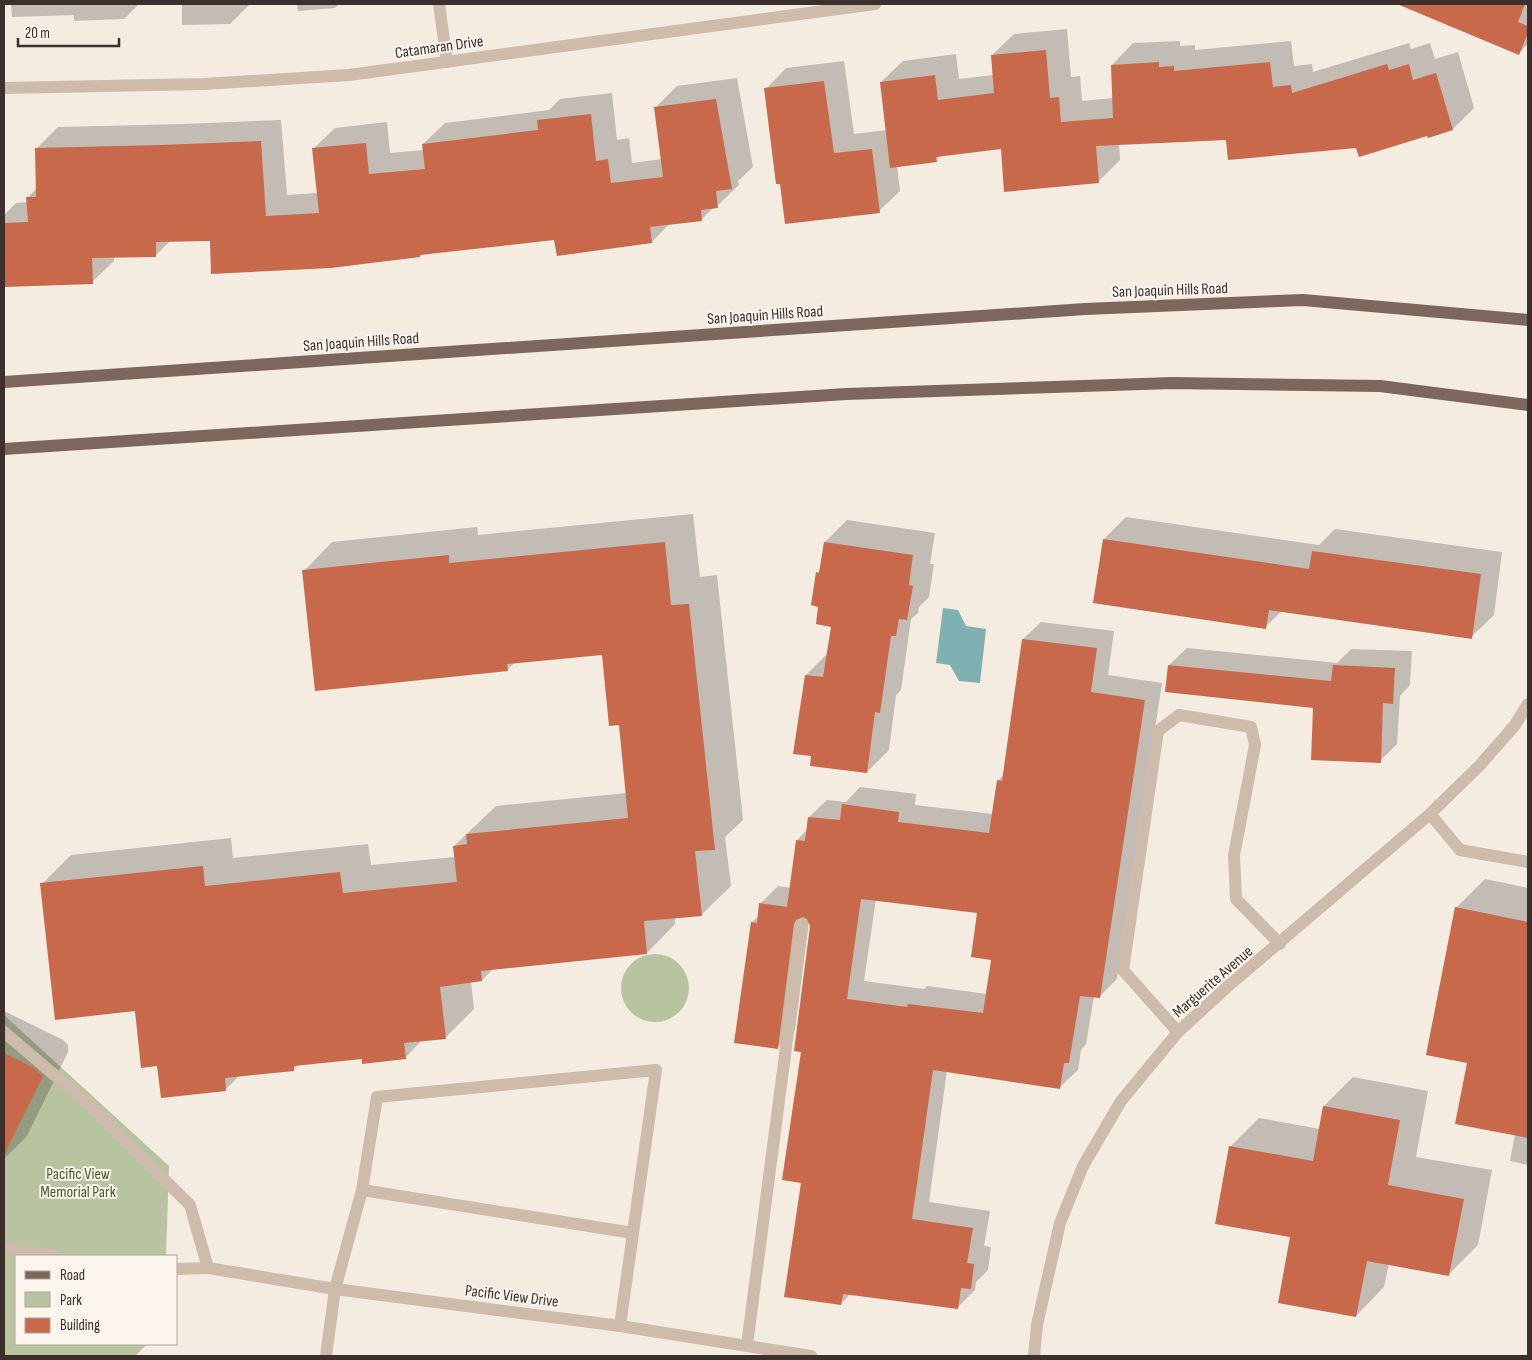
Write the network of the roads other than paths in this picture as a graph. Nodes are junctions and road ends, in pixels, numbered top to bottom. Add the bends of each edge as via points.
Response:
1 (439, 4) edge
2 (875, 4) edge
3 (447, 62) junction
4 (4, 88) edge
5 (1528, 320) edge
6 (4, 382) edge
7 (1528, 405) edge
8 (4, 449) edge
9 (1528, 704) edge
10 (1430, 814) junction
11 (1528, 862) edge
12 (802, 925) dead end
13 (1280, 944) junction
14 (4, 1032) edge
15 (1178, 1032) junction
16 (362, 1190) junction
17 (633, 1233) junction
18 (4, 1248) edge
19 (48, 1255) edge
20 (208, 1268) junction
21 (178, 1269) edge
22 (335, 1289) junction
23 (620, 1326) junction
24 (747, 1345) junction
25 (326, 1356) edge
26 (811, 1356) edge
27 (1034, 1356) edge

1 - 3 street
2 - 3 street, Catamaran Drive
3 - 4 street, Catamaran Drive via 348,75 204,84
5 - 6 main road, San Joaquin Hills Road via 1303,300 1085,309
7 - 8 main road via 1380,386 1162,383 846,394
9 - 10 street, Marguerite Avenue via 1515,725 1480,765
10 - 11 street via 1460,850
10 - 13 street, Marguerite Avenue
12 - 24 street
13 - 15 street, Marguerite Avenue
13 - 15 street via 1236,899 1234,855 1255,744 1252,727 1179,715 1158,731 1123,970
14 - 20 street via 86,1102 190,1205
15 - 27 street, Marguerite Avenue via 1120,1101 1083,1166 1060,1223
16 - 17 street
16 - 17 street via 377,1097 656,1070
16 - 22 street
17 - 23 street
18 - 19 street
20 - 21 street, Pacific View Drive
20 - 22 street, Pacific View Drive
22 - 23 street, Pacific View Drive
22 - 25 street
23 - 24 street, Pacific View Drive
24 - 26 street, Pacific View Drive

